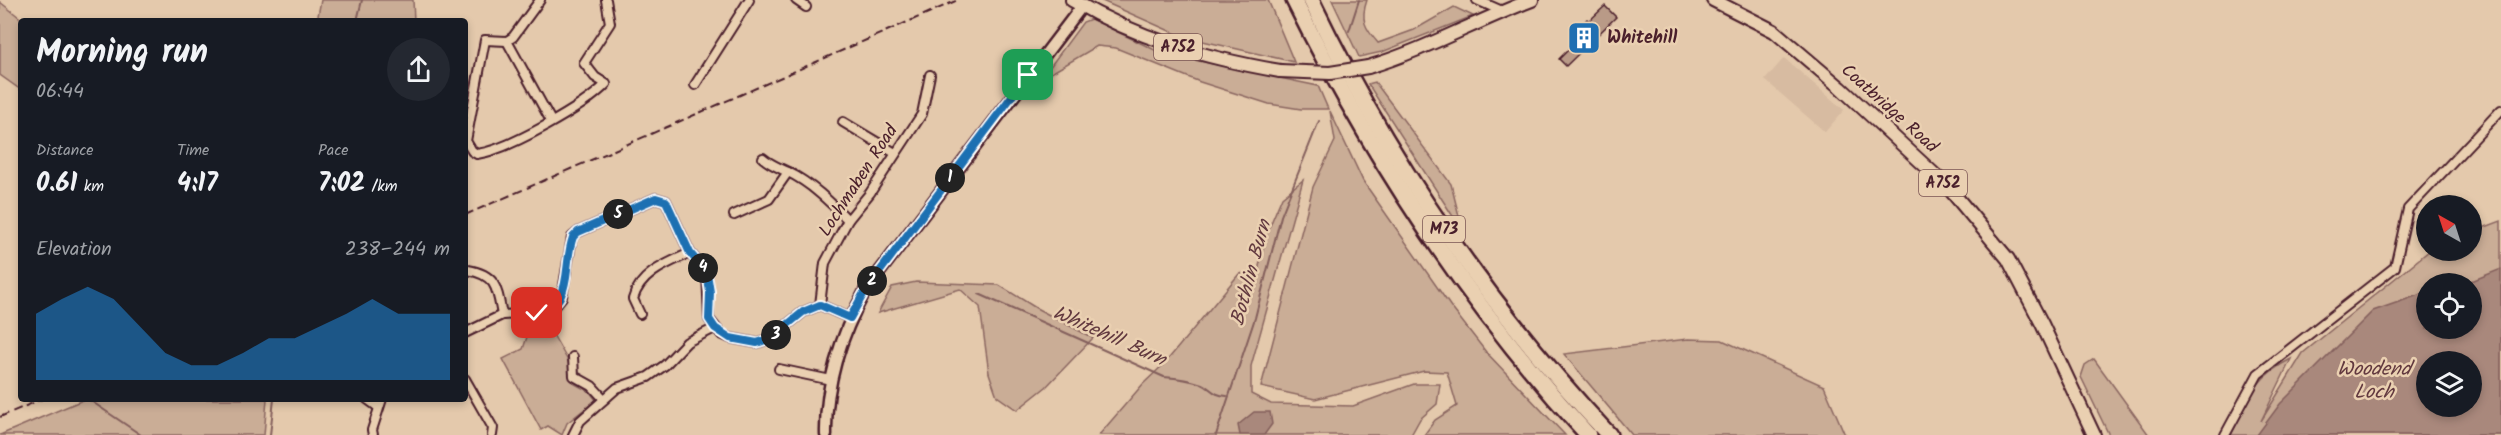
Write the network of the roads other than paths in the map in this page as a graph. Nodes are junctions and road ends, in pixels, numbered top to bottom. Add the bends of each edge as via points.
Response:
1 (540, 0) edge
2 (606, 0) edge
3 (749, 0) edge
4 (796, 0) edge
5 (1294, 0) edge
6 (1311, 0) edge
7 (1477, 0) edge
8 (1532, 0) edge
9 (1713, 0) edge
10 (1077, 3) edge
11 (806, 7) dead end
12 (1502, 11) junction
13 (507, 41) junction
14 (930, 75) dead end
15 (695, 85) dead end
16 (2501, 110) edge
17 (551, 121) junction
18 (843, 122) dead end
19 (468, 128) edge
20 (468, 146) edge
21 (895, 153) junction
22 (763, 158) dead end
23 (788, 172) junction
24 (734, 215) dead end
25 (848, 220) junction
26 (690, 253) junction
27 (468, 270) dead end
28 (820, 305) junction
29 (640, 314) dead end
30 (502, 315) junction
31 (850, 318) junction
32 (715, 328) junction
33 (468, 332) edge
34 (573, 357) dead end
35 (779, 369) dead end
36 (831, 380) junction
37 (468, 384) edge
38 (604, 399) junction
39 (371, 402) edge
40 (380, 402) edge
41 (378, 407) junction
42 (373, 435) edge
43 (492, 435) edge
44 (573, 435) edge
45 (826, 435) edge
46 (1588, 435) edge
47 (1609, 435) edge
48 (2094, 435) edge
49 (2225, 435) edge

1 - 13 street
2 - 17 street via 610,23 584,63 606,84 594,97
3 - 15 street
4 - 11 street
5 - 46 highway, M73 via 1350,109 1446,260 1529,368
6 - 47 highway, M73 via 1387,141 1459,251 1541,359
7 - 12 street
8 - 12 main road, A752
9 - 48 main road, Coatbridge Road / A752 via 1774,31 1947,186 2008,259
10 - 12 main road, A752, bridge via 1154,40 1238,64 1330,73 1368,67 1421,50
10 - 31 main road via 865,291
13 - 17 street
13 - 19 street via 485,40
14 - 21 street, Lochmaben Road via 922,114
16 - 49 street via 2408,209 2395,267 2258,374
17 - 20 street via 483,153 477,154
18 - 21 street
21 - 25 street, Lochmaben Road
22 - 23 street
23 - 24 street via 769,199
23 - 25 street via 825,197
25 - 28 street, Lochmaben Road via 825,263
26 - 29 street via 647,277 633,299
26 - 30 street via 666,201 656,198 573,237 562,297 551,310
26 - 32 street via 707,273 709,319
27 - 30 street via 490,277
28 - 31 street
28 - 32 street via 757,343 730,338
30 - 33 street
31 - 36 main road
32 - 38 street via 687,342 648,377 617,388
34 - 38 street via 574,376 592,386
35 - 36 street
36 - 45 main road
37 - 43 street via 493,428
38 - 44 street via 580,421
39 - 41 street
40 - 41 street
41 - 42 street

